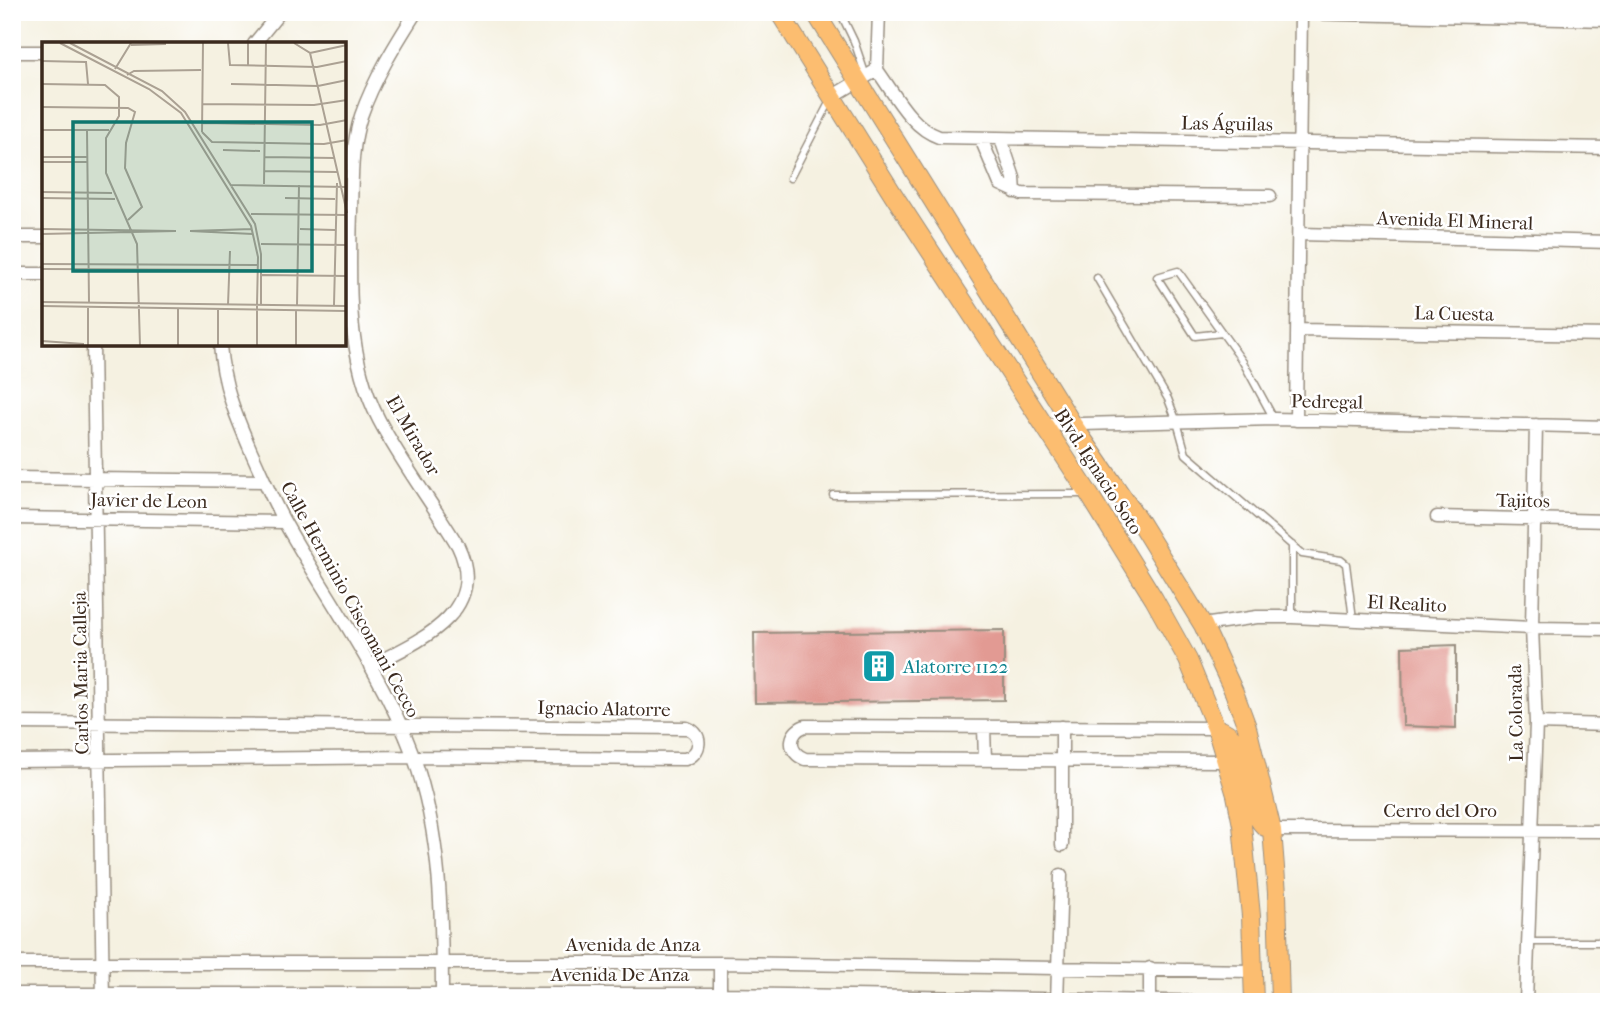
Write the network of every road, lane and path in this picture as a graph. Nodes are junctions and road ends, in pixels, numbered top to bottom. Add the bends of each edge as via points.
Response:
1 (279, 12) edge
2 (416, 12) edge
3 (779, 12) edge
4 (815, 12) edge
5 (840, 12) edge
6 (878, 12) edge
7 (1249, 12) edge
8 (1301, 13) edge
9 (1609, 20) edge
10 (256, 42) edge
11 (12, 52) edge
12 (42, 52) edge
13 (867, 75) junction
14 (833, 96) junction
15 (981, 139) junction
16 (1001, 139) junction
17 (1300, 143) junction
18 (1609, 148) edge
19 (790, 178) dead end
20 (1015, 191) junction
21 (1270, 196) dead end
22 (1300, 234) junction
23 (12, 237) edge
24 (42, 237) edge
25 (1609, 242) edge
26 (12, 274) edge
27 (42, 274) edge
28 (1097, 278) dead end
29 (1298, 330) junction
30 (1222, 333) junction
31 (1609, 335) edge
32 (93, 346) edge
33 (220, 346) edge
34 (1274, 419) junction
35 (1296, 420) junction
36 (1177, 422) junction
37 (1044, 425) junction
38 (1073, 425) junction
39 (1536, 425) junction
40 (1609, 427) edge
41 (12, 478) edge
42 (96, 478) junction
43 (264, 481) junction
44 (1089, 494) junction
45 (833, 495) dead end
46 (1437, 517) dead end
47 (12, 518) edge
48 (97, 518) junction
49 (1535, 519) junction
50 (1609, 521) edge
51 (284, 522) junction
52 (1292, 545) junction
53 (1292, 617) junction
54 (1353, 620) junction
55 (1203, 625) junction
56 (1532, 628) junction
57 (1609, 629) edge
58 (370, 666) junction
59 (99, 722) junction
60 (12, 723) edge
61 (1536, 723) junction
62 (399, 724) junction
63 (1609, 725) edge
64 (984, 727) junction
65 (1062, 727) junction
66 (1216, 728) junction
67 (414, 757) junction
68 (985, 760) junction
69 (1062, 760) junction
70 (12, 761) edge
71 (100, 761) junction
72 (1226, 761) junction
73 (1534, 829) junction
74 (1272, 830) junction
75 (1609, 831) edge
76 (1062, 845) dead end
77 (1061, 875) dead end
78 (1529, 942) junction
79 (1609, 942) edge
80 (103, 962) junction
81 (442, 962) junction
82 (12, 963) edge
83 (720, 963) junction
84 (1059, 967) junction
85 (1150, 968) junction
86 (1254, 971) junction
87 (12, 994) edge
88 (720, 994) junction
89 (103, 997) edge
90 (442, 997) edge
91 (1150, 999) junction
92 (1057, 1000) edge
93 (1228, 1002) edge
94 (1254, 1002) edge
95 (1264, 1002) edge
96 (1280, 1002) edge
97 (1526, 1002) edge

1 - 10 street
2 - 58 street, El Mirador via 372,90 355,142 349,256 352,310 363,383 378,419 458,547 465,576 452,616 425,638
3 - 14 main road, Blvd. Ignacio Soto
4 - 13 main road, Blvd. Ignacio Soto
5 - 13 lane
6 - 13 street
7 - 8 street
8 - 9 street
8 - 17 street
11 - 12 street
13 - 14 street
13 - 15 street, Las Águilas via 927,133
13 - 38 main road, Blvd. Ignacio Soto
14 - 19 lane
14 - 37 main road, Blvd. Ignacio Soto
15 - 16 street, Las Águilas
15 - 20 street via 1000,184
16 - 17 street, Las Águilas
16 - 20 street
17 - 18 street, Las Águilas
17 - 22 street
20 - 21 street
22 - 25 street, Avenida El Mineral
22 - 29 street
23 - 24 street
26 - 27 street
28 - 36 lane
29 - 31 street, La Cuesta
29 - 35 street
30 - 30 lane via 1178,271 1157,277 1195,336
30 - 34 lane
32 - 42 street, Carlos Maria Calleja
33 - 43 street, Calle Herminio Ciscomani Cecco via 229,399
34 - 35 street, Pedregal
34 - 36 street, Pedregal
35 - 39 street, Pedregal
36 - 38 street, Pedregal
36 - 52 lane via 1186,454
37 - 38 street, Pedregal
37 - 44 main road, Blvd. Ignacio Soto
38 - 55 main road, Blvd. Ignacio Soto
39 - 40 street, Pedregal
39 - 49 street, La Colorada
41 - 42 street, Javier de Leon
42 - 43 street, Javier de Leon
42 - 48 street, Carlos Maria Calleja
43 - 51 street, Calle Herminio Ciscomani Cecco
44 - 45 lane
44 - 66 main road, Blvd. Ignacio Soto via 1188,660
46 - 49 street, Tajitos
47 - 48 street, Javier de Leon
48 - 51 street, Javier de Leon
48 - 59 street, Carlos Maria Calleja
49 - 50 street, Tajitos
49 - 56 street, La Colorada
51 - 58 street, Calle Herminio Ciscomani Cecco
52 - 53 lane
52 - 54 lane via 1302,554 1346,564
53 - 54 street, El Realito
53 - 55 street, El Realito
54 - 56 street, El Realito
55 - 74 main road, Blvd. Ignacio Soto via 1247,727
56 - 57 street, El Realito
56 - 61 street, La Colorada
58 - 62 street, Calle Herminio Ciscomani Cecco
59 - 60 street, Ignacio Alatorre
59 - 62 street, Ignacio Alatorre
59 - 71 street, Carlos Maria Calleja
61 - 63 street
61 - 73 street, La Colorada
62 - 67 street, Calle Herminio Ciscomani Cecco
62 - 67 street, Ignacio Alatorre via 687,728 698,736 699,743 692,757 685,759
64 - 65 street
64 - 68 street
64 - 68 street via 805,726 797,729 791,742 793,751 805,759
65 - 66 street
65 - 69 street
66 - 72 main road, Blvd. Ignacio Soto
66 - 74 main road via 1239,748 1258,818
67 - 71 street, Ignacio Alatorre
67 - 81 street, Calle Herminio Ciscomani Cecco via 438,864
68 - 69 street
69 - 72 street
69 - 76 street
70 - 71 street, Ignacio Alatorre
71 - 80 street, Carlos Maria Calleja
72 - 86 main road, Blvd. Ignacio Soto via 1242,825
73 - 74 street, Cerro del Oro
73 - 75 street, Cerro del Oro
73 - 78 street, La Colorada
74 - 96 main road, Blvd. Ignacio Soto
77 - 84 street
78 - 79 lane
78 - 97 street, La Colorada
80 - 81 street, Avenida de Anza
80 - 82 street, Avenida de Anza
80 - 89 street, Carlos Maria Calleja
81 - 83 street, Avenida de Anza
81 - 90 street, Calle Herminio Ciscomani Cecco
83 - 84 street, Avenida de Anza
83 - 88 street
84 - 85 street, Avenida de Anza
84 - 92 street
85 - 86 street, Avenida de Anza
85 - 91 street
86 - 94 main road, Blvd. Ignacio Soto
86 - 95 main road via 1264,976
87 - 89 street, Avenida De Anza
88 - 90 street, Avenida De Anza
88 - 92 street, Avenida De Anza
89 - 90 street, Avenida De Anza
91 - 92 street, Avenida De Anza
91 - 93 street, Avenida De Anza

